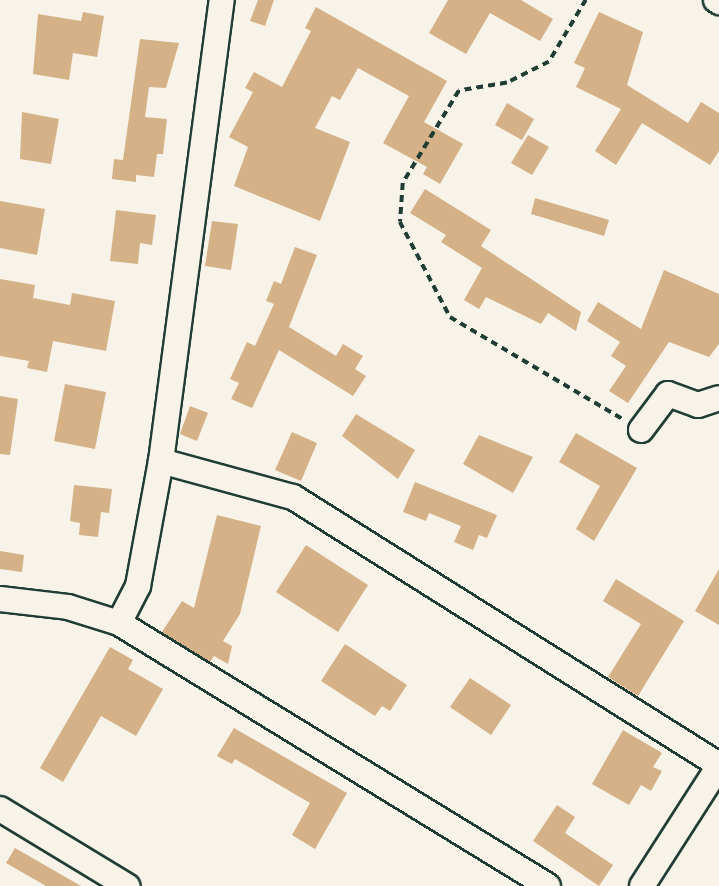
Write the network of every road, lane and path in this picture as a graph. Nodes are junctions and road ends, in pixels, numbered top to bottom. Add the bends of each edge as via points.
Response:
1 (222, 0) edge
2 (586, 0) edge
3 (719, 398) edge
4 (641, 430) joint
5 (161, 461) junction
6 (0, 599) edge
7 (119, 623) junction
8 (719, 765) edge
9 (0, 809) edge
10 (116, 883) edge
11 (548, 886) edge
12 (642, 886) edge

1 - 5 street
2 - 4 path via 550,62 507,83 459,91 403,183 400,222 450,317
3 - 4 street via 698,405 668,394
5 - 7 street via 138,586
5 - 8 street via 293,497
6 - 7 street via 68,607
7 - 11 street
8 - 12 street
9 - 10 street

